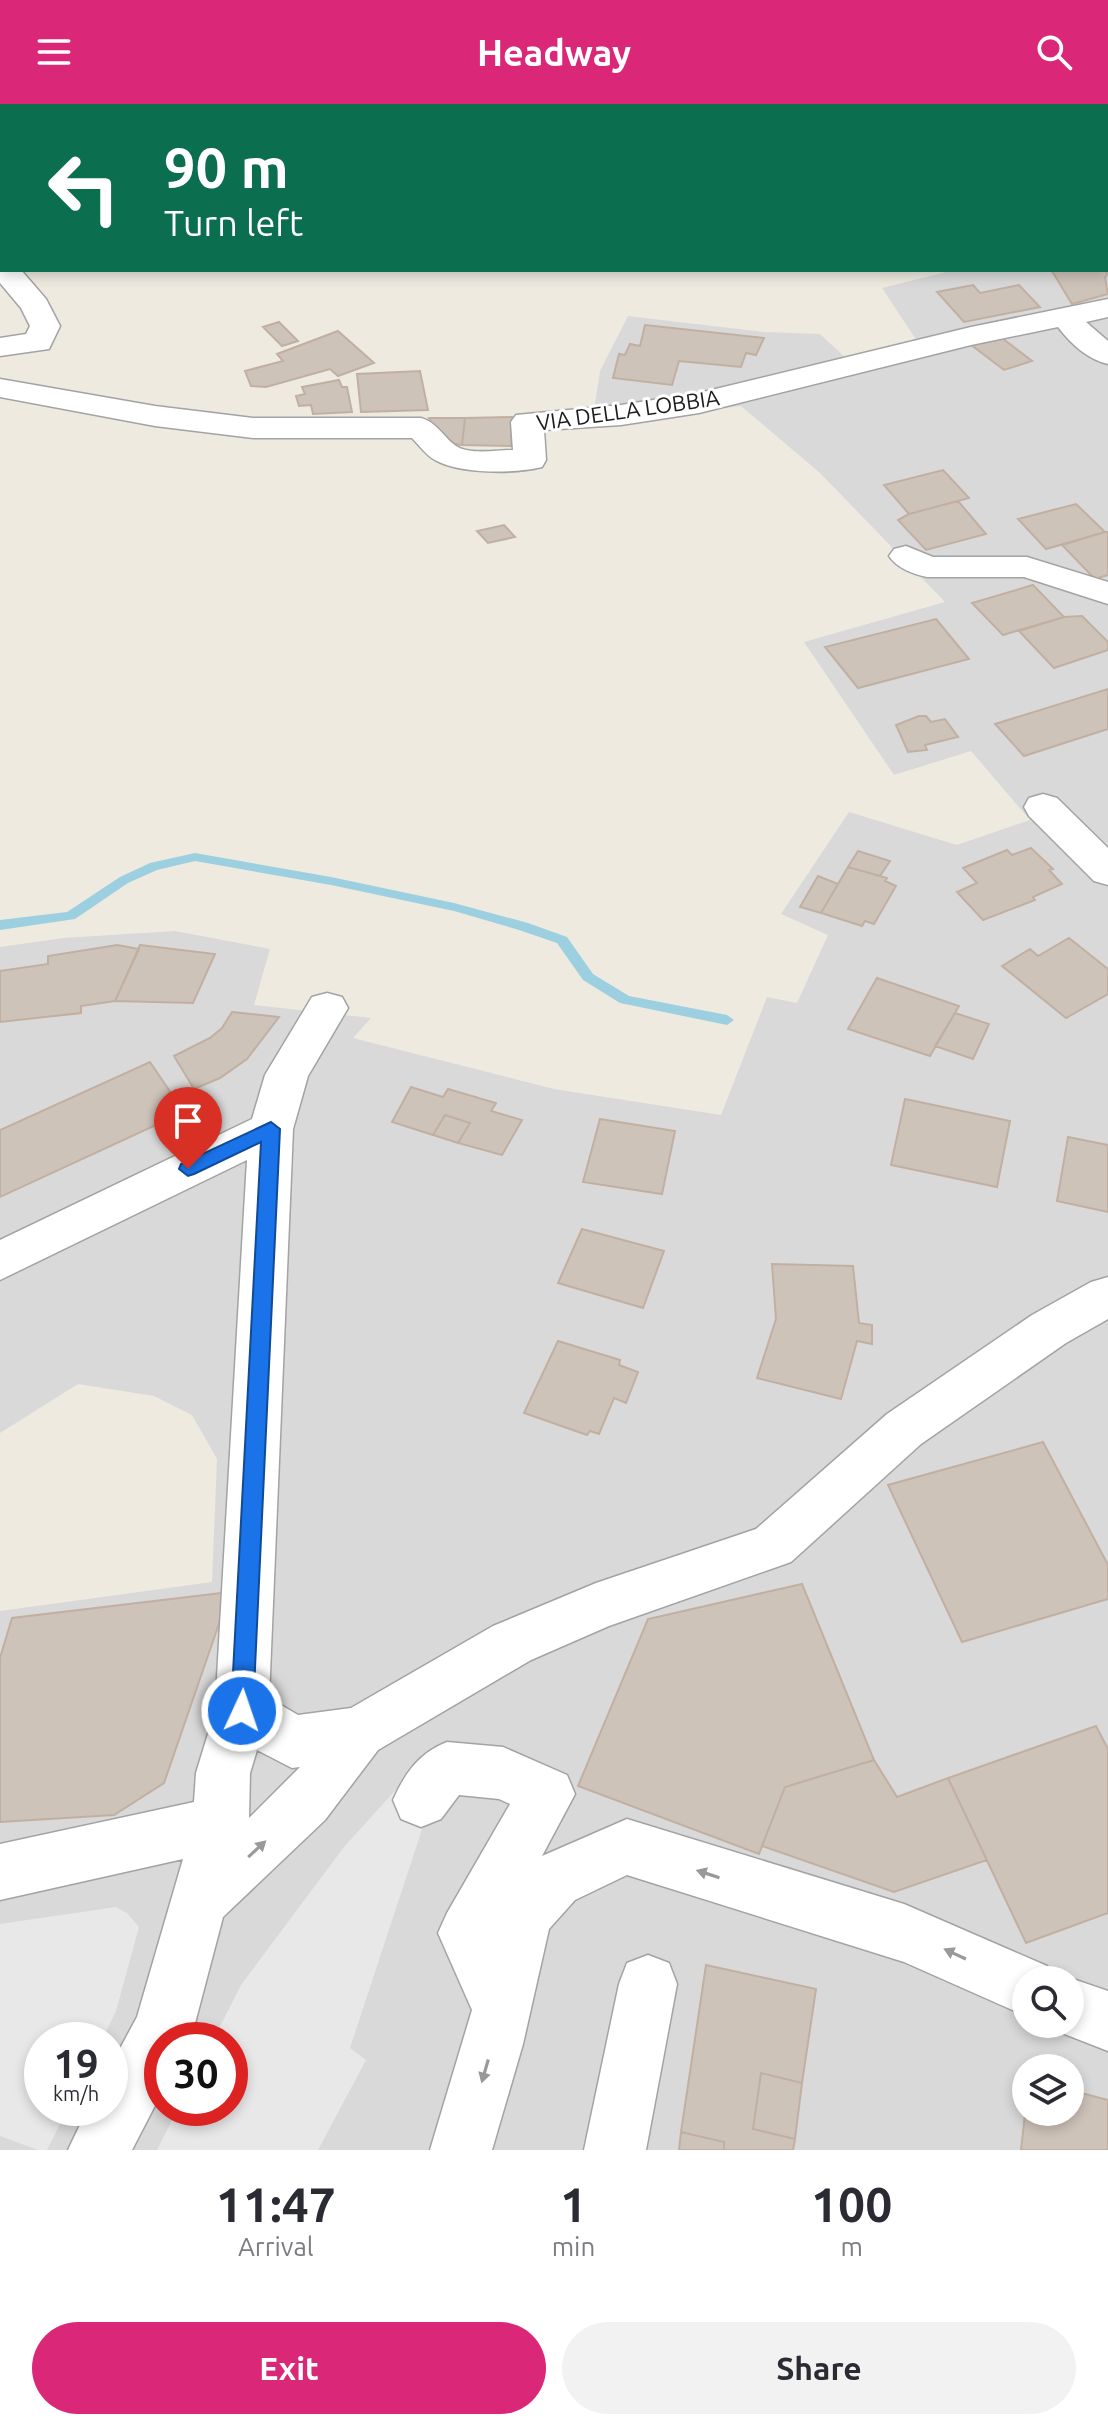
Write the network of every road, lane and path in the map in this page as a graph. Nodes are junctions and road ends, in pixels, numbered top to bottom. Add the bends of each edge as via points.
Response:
1 (7, 272) edge
2 (1108, 308) edge
3 (1067, 318) junction
4 (0, 347) edge
5 (1108, 355) edge
6 (0, 388) edge
7 (906, 556) dead end
8 (1108, 593) edge
9 (1043, 807) dead end
10 (1108, 871) edge
11 (327, 1008) dead end
12 (271, 1129) junction
13 (0, 1261) edge
14 (1108, 1296) edge
15 (242, 1711) junction
16 (359, 1732) junction
17 (421, 1800) dead end
18 (221, 1823) junction
19 (0, 1872) edge
20 (199, 1901) junction
21 (1012, 1980) edge
22 (648, 1984) dead end
23 (502, 2010) junction
24 (1084, 2012) edge
25 (1108, 2021) edge
26 (99, 2150) edge
27 (461, 2150) edge
28 (615, 2150) edge

1 - 4 street via 45,326 38,342
2 - 3 street, VIA DELLA LOBBIA
3 - 5 street
3 - 6 street, VIA DELLA LOBBIA via 971,336 699,403 527,422 530,460 461,460 443,452 421,428 253,428
7 - 8 street via 927,567 1027,567
9 - 10 street
11 - 12 street via 287,1075
12 - 13 street
12 - 15 street
14 - 16 street via 1049,1329 904,1429 773,1546 596,1607 512,1643
15 - 16 street via 292,1742
15 - 18 street via 223,1773
20 -> 16 street via 339,1765
17 - 23 street via 447,1768 503,1773 547,1794 467,1933
18 - 19 street
18 - 20 street
20 - 26 street via 164,2027
21 -> 23 street via 857,1918 627,1847 565,1875 537,1896 509,1967
22 - 28 street
23 -> 27 street
24 - 25 street

